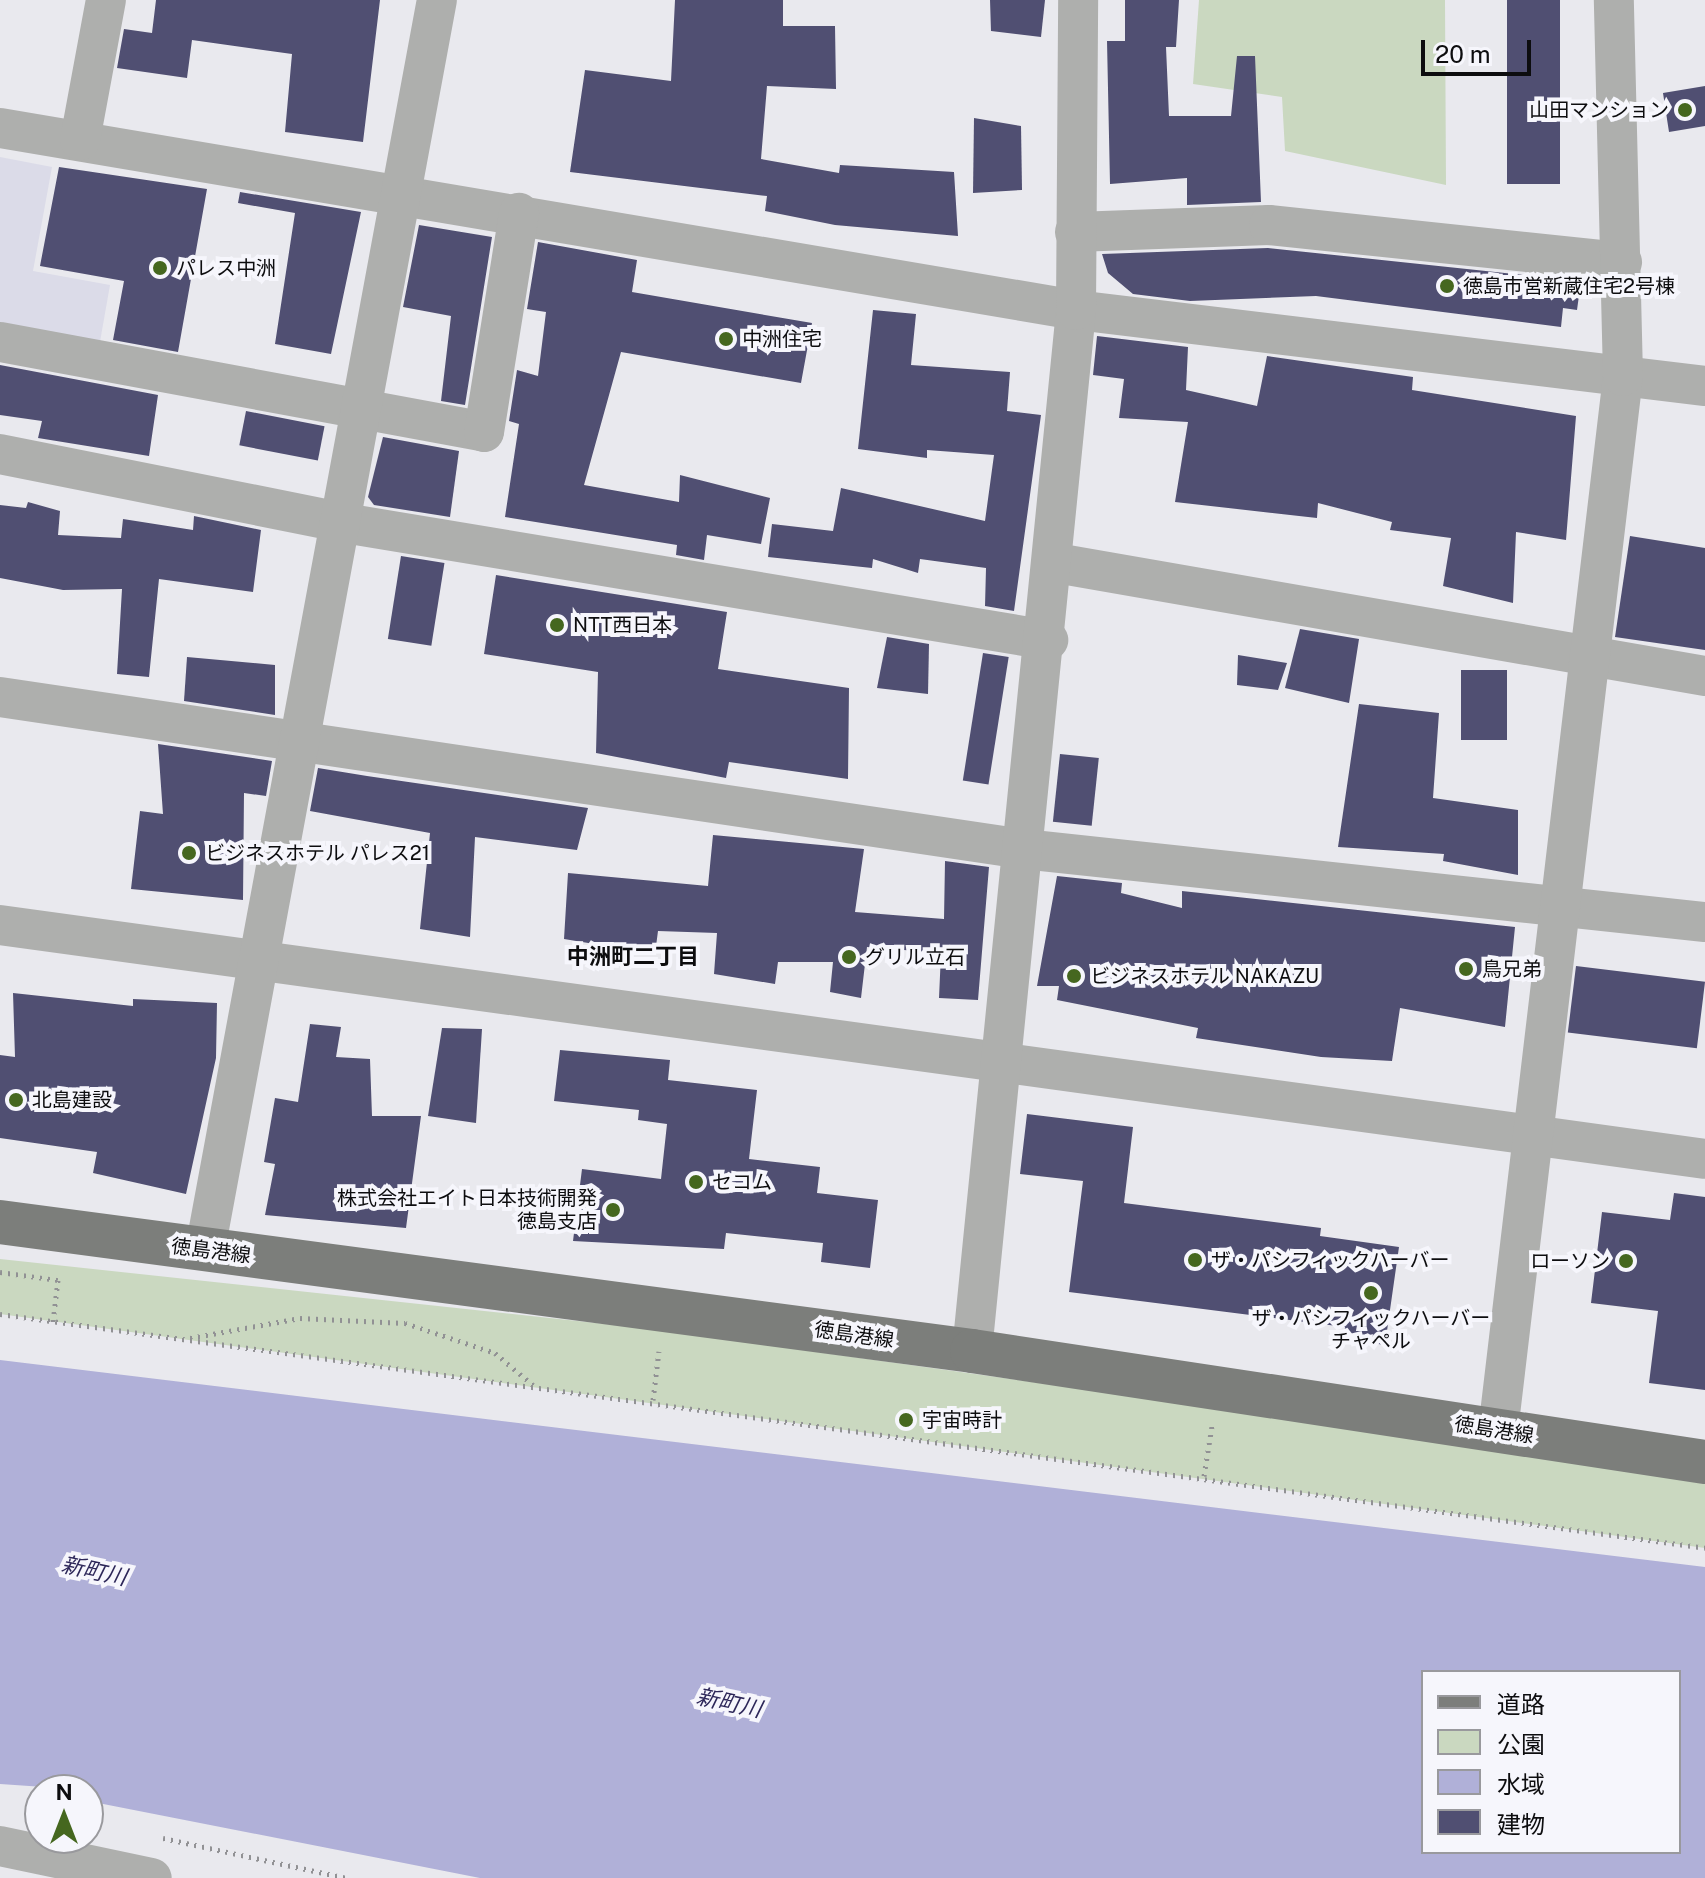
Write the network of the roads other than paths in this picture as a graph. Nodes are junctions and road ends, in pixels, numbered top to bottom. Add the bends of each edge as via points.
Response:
1 (106, 0) edge
2 (437, 0) edge
3 (1078, 0) edge
4 (1614, 0) edge
5 (0, 128) edge
6 (80, 140) junction
7 (401, 193) junction
8 (519, 213) junction
9 (1075, 232) junction
10 (1622, 262) junction
11 (1076, 310) junction
12 (0, 342) edge
13 (1623, 376) junction
14 (1705, 386) edge
15 (365, 410) junction
16 (0, 454) edge
17 (344, 523) junction
18 (1056, 563) junction
19 (1048, 640) junction
20 (1588, 659) junction
21 (1705, 676) edge
22 (0, 697) edge
23 (301, 741) junction
24 (1023, 849) junction
25 (1556, 904) junction
26 (1705, 922) edge
27 (0, 925) edge
28 (258, 961) junction
29 (1004, 1063) junction
30 (1531, 1136) junction
31 (1705, 1159) edge
32 (0, 1222) edge
33 (205, 1250) junction
34 (972, 1351) junction
35 (1498, 1431) junction
36 (1705, 1462) edge
37 (0, 1846) edge
38 (152, 1878) edge

1 - 6 street
2 - 7 street
3 - 9 street
4 - 10 street
5 - 6 street
6 - 7 street
7 - 8 street
7 - 15 street
8 - 11 street
8 - 15 street via 484,432
9 - 10 street via 1269,225
9 - 11 street
10 - 13 street
11 - 13 street
11 - 18 street
12 - 15 street
13 - 14 street
13 - 20 street
15 - 17 street
16 - 17 street
17 - 19 street
17 - 23 street
18 - 19 street
18 - 20 street
19 - 24 street
20 - 21 street
20 - 25 street
22 - 23 street
23 - 24 street
23 - 28 street
24 - 25 street
24 - 29 street
25 - 26 street
25 - 30 street
27 - 28 street
28 - 29 street
28 - 33 street
29 - 30 street
29 - 34 street
30 - 31 street
30 - 35 street
32 - 33 main road, 徳島港線
33 - 34 main road, 徳島港線
34 - 35 main road, 徳島港線
35 - 36 main road, 徳島港線
37 - 38 street

